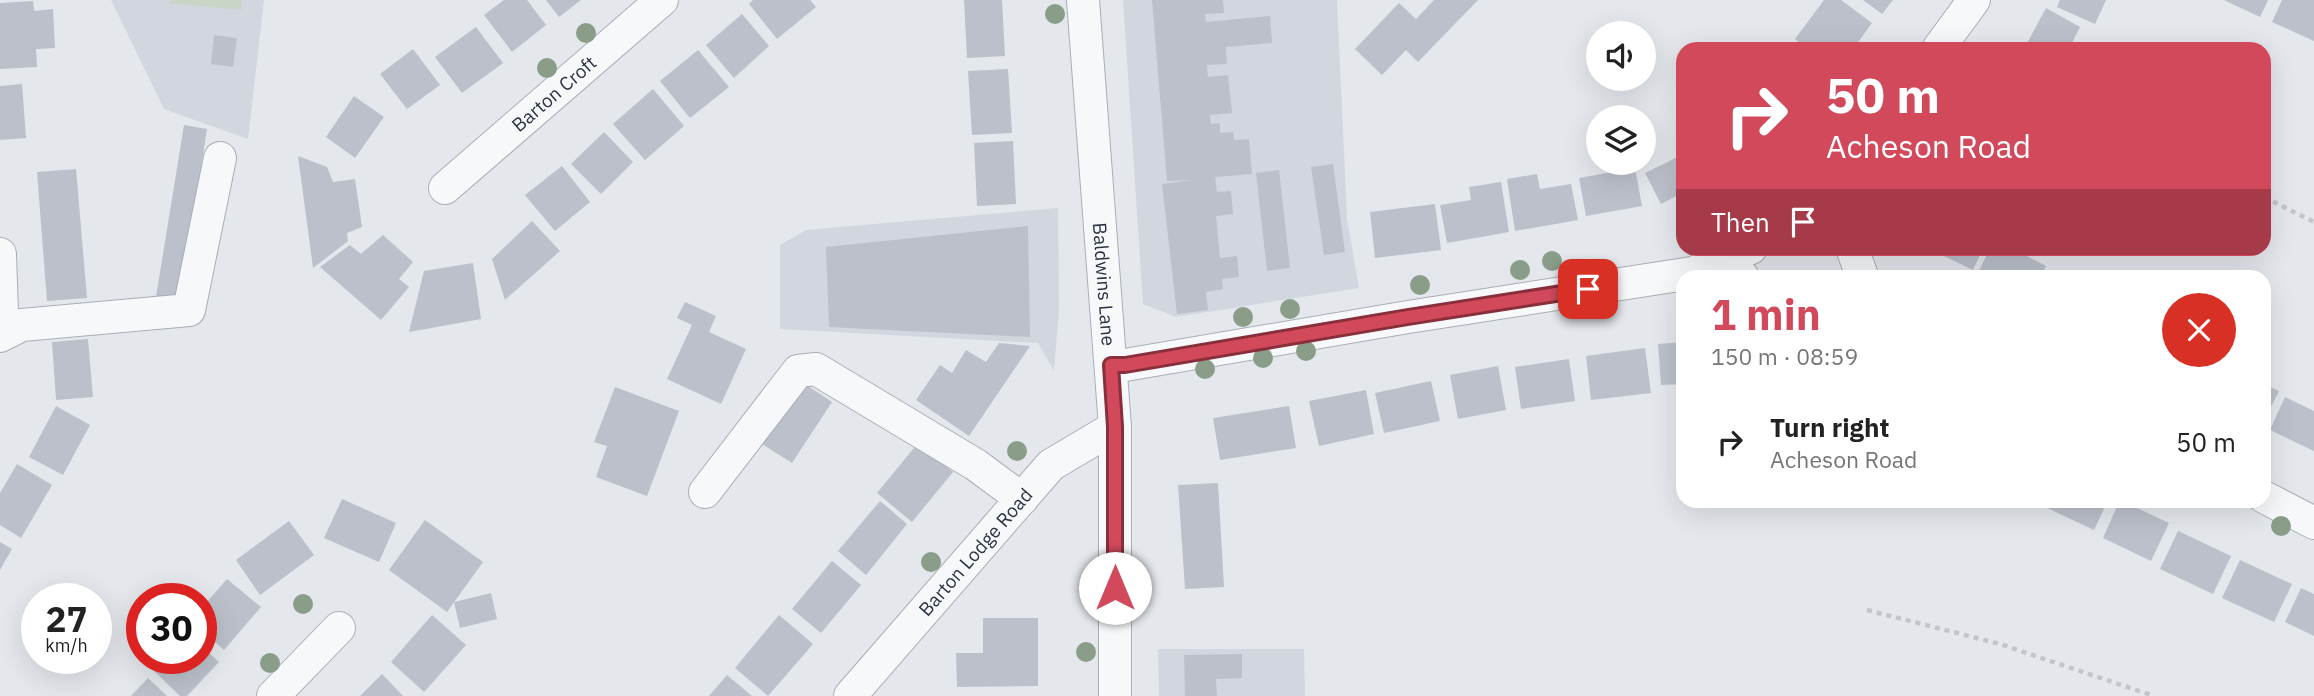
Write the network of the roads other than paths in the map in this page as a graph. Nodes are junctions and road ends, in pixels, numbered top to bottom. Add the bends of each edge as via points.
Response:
1 (662, 0) edge
2 (1083, 0) edge
3 (1974, 0) edge
4 (1943, 42) edge
5 (220, 158) dead end
6 (445, 188) dead end
7 (0, 254) edge
8 (1733, 256) edge
9 (1701, 270) edge
10 (1676, 276) edge
11 (0, 319) edge
12 (0, 336) edge
13 (1111, 365) junction
14 (1115, 427) junction
15 (705, 492) dead end
16 (1022, 499) junction
17 (2271, 501) edge
18 (2314, 523) edge
19 (339, 628) dead end
20 (274, 696) edge
21 (850, 696) edge
22 (1115, 696) edge

1 - 6 street, Barton Croft
2 - 13 street, Baldwins Lane
3 - 4 street
5 - 12 street via 190,310 22,325
7 - 11 street
8 - 9 street
10 - 13 street
13 - 14 street, Baldwins Lane
14 - 16 street, Barton Lodge Road via 1051,465
14 - 22 street, Baldwins Lane
15 - 16 street via 798,371 816,369 976,465
16 - 21 street, Barton Lodge Road
17 - 18 street
19 - 20 street

